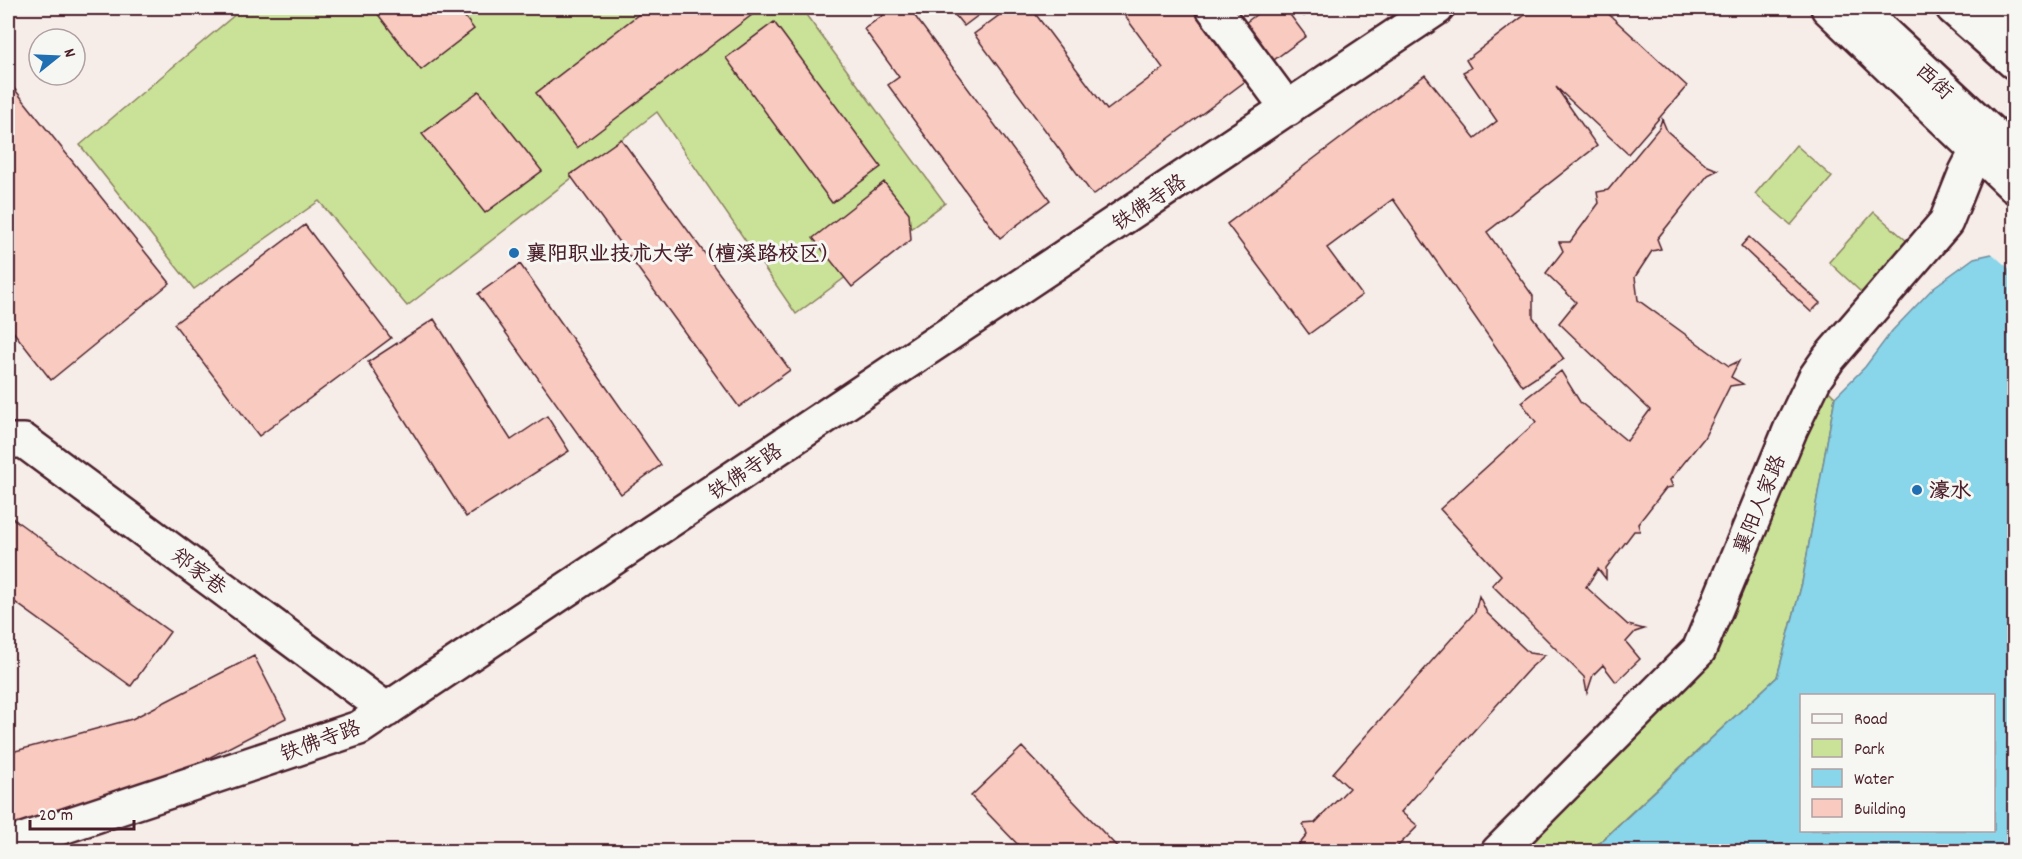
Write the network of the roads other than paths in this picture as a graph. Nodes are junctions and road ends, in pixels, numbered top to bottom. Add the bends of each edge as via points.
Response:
1 (1213, 8) edge
2 (1437, 8) edge
3 (1828, 8) edge
4 (1857, 8) edge
5 (1953, 8) edge
6 (1983, 8) edge
7 (2014, 34) edge
8 (2014, 62) edge
9 (1288, 108) junction
10 (1982, 140) junction
11 (2014, 154) edge
12 (2014, 186) edge
13 (13, 434) edge
14 (387, 710) junction
15 (8, 845) edge
16 (1498, 852) edge

1 - 9 street
2 - 9 street, 铁佛寺路
3 - 10 street
4 - 10 street, 西街
5 - 8 street
6 - 7 street
9 - 14 street, 铁佛寺路
10 - 11 street, 西街
10 - 12 street
10 - 16 street, 襄阳人家路 via 1946,222 1815,378 1699,650
13 - 14 street, 郑家巷
14 - 15 street, 铁佛寺路 via 359,728

